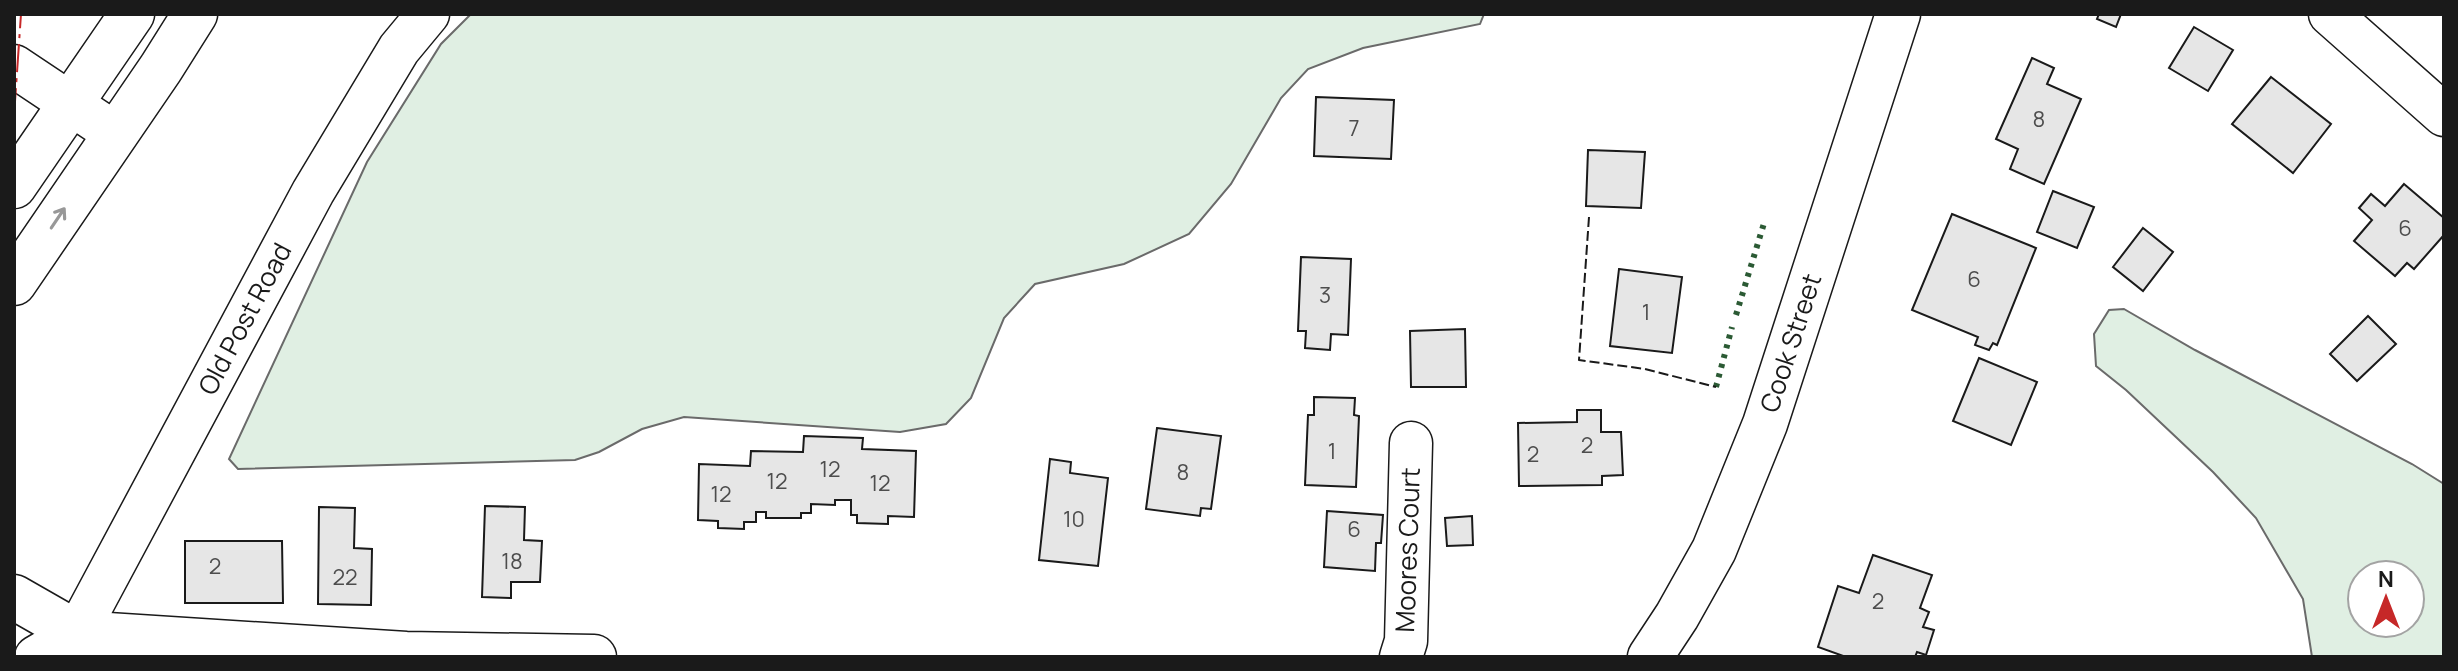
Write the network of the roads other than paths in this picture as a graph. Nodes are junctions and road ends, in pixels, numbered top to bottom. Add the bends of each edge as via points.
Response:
1 (132, 14) edge
2 (195, 14) edge
3 (428, 14) edge
4 (1898, 14) edge
5 (2330, 14) edge
6 (14, 66) edge
7 (71, 104) junction
8 (2444, 115) edge
9 (116, 134) junction
10 (14, 186) edge
11 (14, 283) edge
12 (1411, 443) dead end
13 (14, 597) edge
14 (77, 633) junction
15 (36, 657) edge
16 (594, 657) edge
17 (1401, 657) edge
18 (1650, 657) edge

1 - 7 main road
2 - 9 main road
3 - 14 street, Old Post Road via 399,49 313,192
4 - 18 main road, Cook Street via 1765,424 1714,550
5 - 8 street
6 - 7 street
7 - 9 street
7 - 10 main road
11 -> 9 main road
12 - 17 street, Moores Court via 1406,641
13 - 14 main road
14 - 15 street
14 - 16 main road via 406,654

